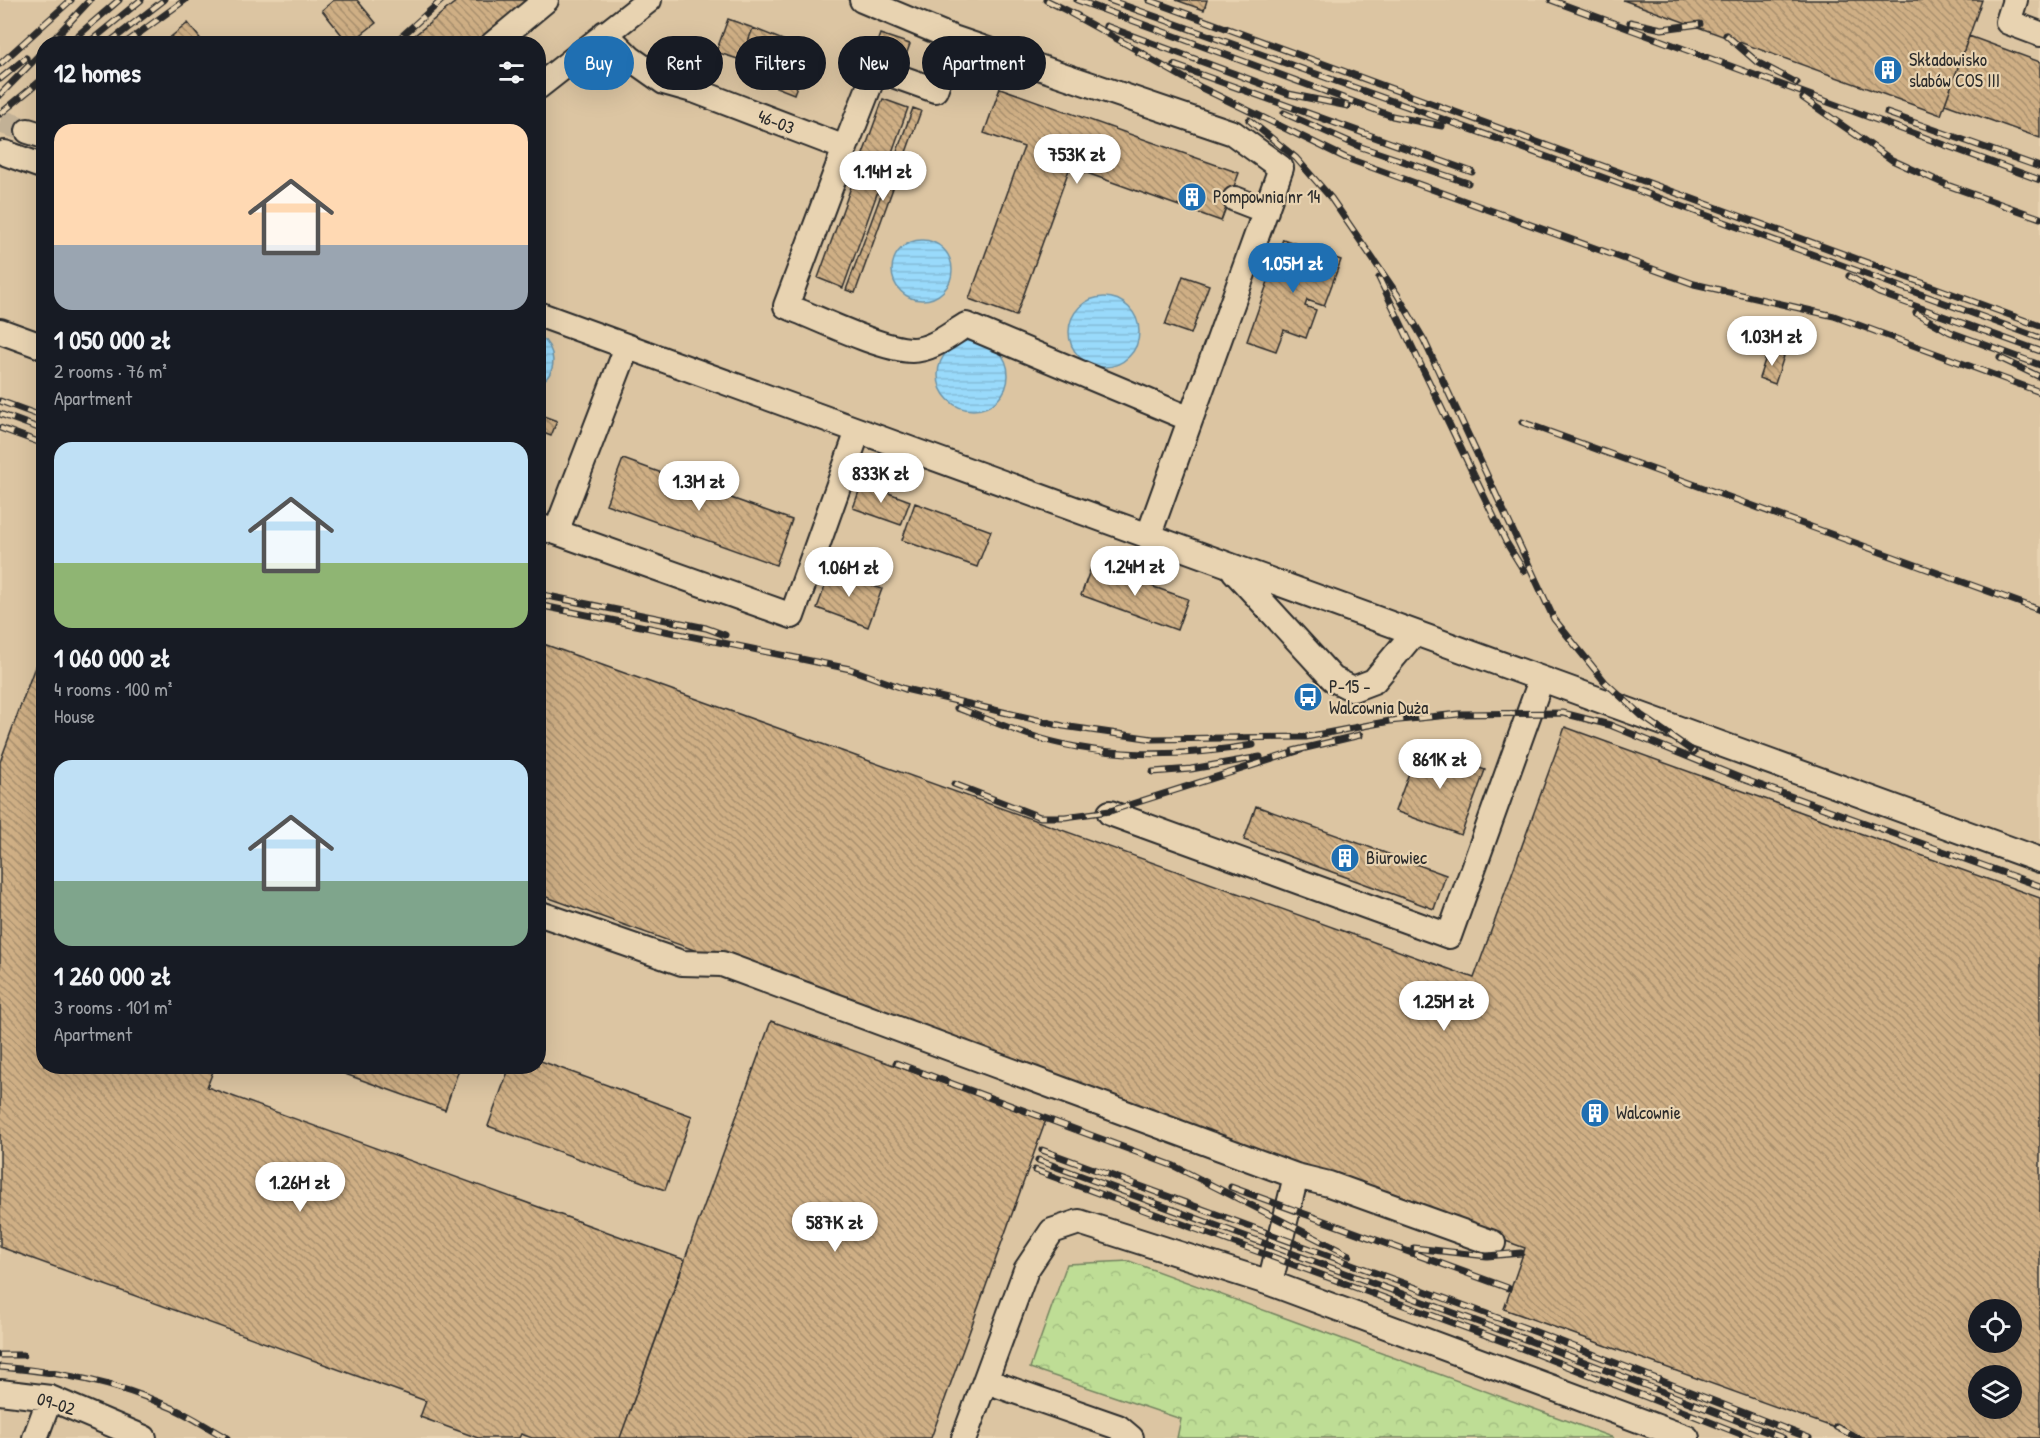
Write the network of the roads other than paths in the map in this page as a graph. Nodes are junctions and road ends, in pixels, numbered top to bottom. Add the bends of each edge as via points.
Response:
1 (546, 0) edge
2 (649, 0) edge
3 (862, 0) edge
4 (2014, 0) edge
5 (605, 33) junction
6 (2040, 34) edge
7 (503, 36) edge
8 (948, 36) edge
9 (1046, 70) edge
10 (546, 81) edge
11 (922, 85) edge
12 (844, 148) junction
13 (5, 153) dead end
14 (36, 164) edge
15 (1235, 199) dead end
16 (1266, 211) junction
17 (546, 317) edge
18 (0, 331) edge
19 (36, 344) edge
20 (627, 346) junction
21 (1190, 419) junction
22 (858, 431) junction
23 (547, 529) edge
24 (1148, 537) junction
25 (1231, 567) junction
26 (1413, 634) junction
27 (1541, 680) junction
28 (1110, 813) dead end
29 (2040, 860) edge
30 (546, 916) edge
31 (1296, 1176) junction
32 (1493, 1243) dead end
33 (1270, 1283) junction
34 (986, 1381) junction
35 (0, 1392) edge
36 (50, 1398) junction
37 (35, 1438) edge
38 (144, 1438) edge
39 (964, 1438) edge
40 (1131, 1438) edge
41 (1687, 1438) edge

1 - 7 lane
2 - 5 lane
3 - 8 lane
4 - 6 lane via 2008,22
5 - 10 lane
5 - 12 lane, 46-03 via 663,82
9 - 16 lane via 1233,133 1281,168
11 - 12 lane via 876,69
12 - 21 lane via 786,306 912,350 933,346 966,326
13 - 14 lane
15 - 16 lane
16 - 21 lane
17 - 20 lane
18 - 19 lane
20 - 22 lane
20 - 23 lane
21 - 24 lane
22 - 23 lane via 792,616
22 - 24 lane
24 - 25 lane
25 - 26 lane
25 - 26 lane via 1333,679 1353,689 1374,681
26 - 27 lane
27 - 28 lane via 1449,936
27 - 29 lane
30 - 31 lane via 682,963 722,964
31 - 32 lane via 1329,1184
31 - 33 lane
33 - 34 lane via 1079,1222 1052,1231 1026,1270
33 - 41 lane
34 - 39 lane
34 - 40 lane via 1119,1427
35 - 36 lane, 09-02
36 - 37 lane
36 - 38 lane, 09-02

